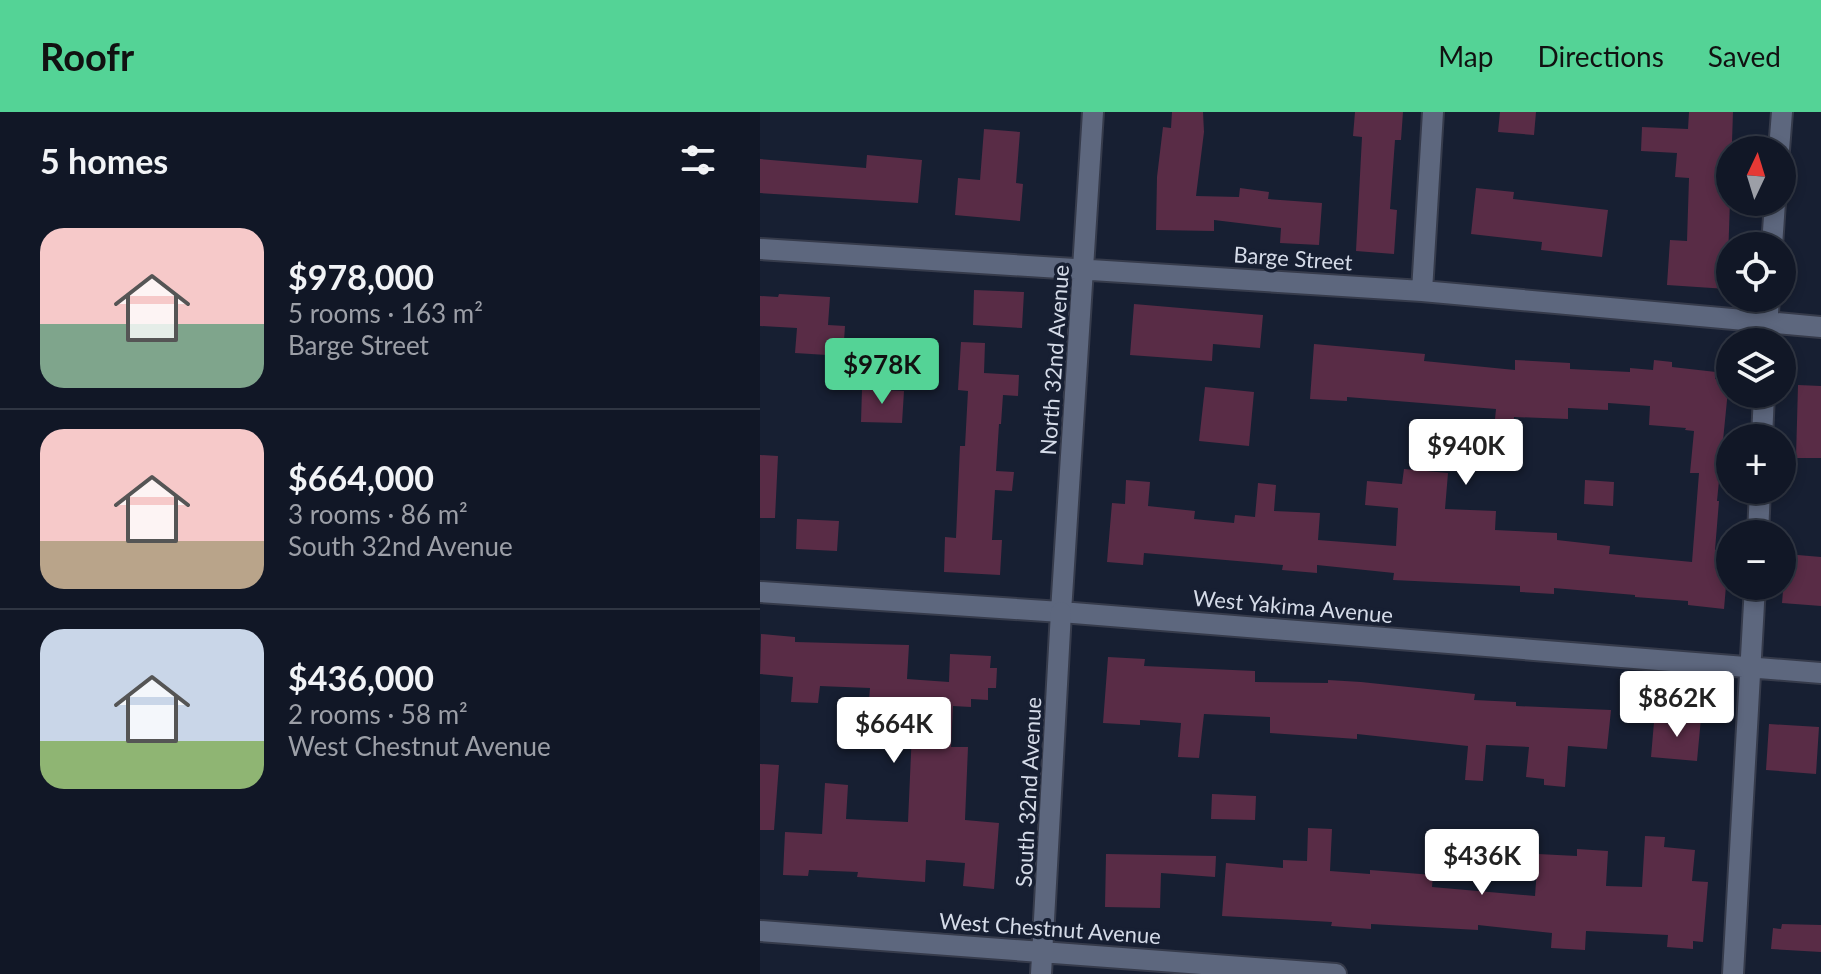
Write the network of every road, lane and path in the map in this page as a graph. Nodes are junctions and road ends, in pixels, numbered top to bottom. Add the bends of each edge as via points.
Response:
1 (1093, 112) edge
2 (1433, 112) edge
3 (1782, 112) edge
4 (1780, 136) edge
5 (760, 249) edge
6 (1085, 268) junction
7 (1422, 291) junction
8 (1821, 327) edge
9 (1733, 328) edge
10 (1796, 329) edge
11 (760, 592) edge
12 (1754, 600) edge
13 (1061, 612) junction
14 (1752, 667) junction
15 (1821, 673) edge
16 (760, 931) edge
17 (1043, 951) junction
18 (1041, 974) edge
19 (1336, 974) edge
20 (1733, 974) edge

1 - 6 street, North 32nd Avenue
2 - 7 street
3 - 4 street
5 - 6 street, Barge Street
6 - 7 street, Barge Street
6 - 13 street, North 32nd Avenue
7 - 9 street, Barge Street
8 - 10 street, Barge Street
11 - 13 street, West Yakima Avenue
12 - 14 street
13 - 14 street, West Yakima Avenue
13 - 17 street, South 32nd Avenue
14 - 15 street, West Yakima Avenue
14 - 20 street
16 - 17 street, West Chestnut Avenue
17 - 18 street, South 32nd Avenue
17 - 19 street, West Chestnut Avenue

